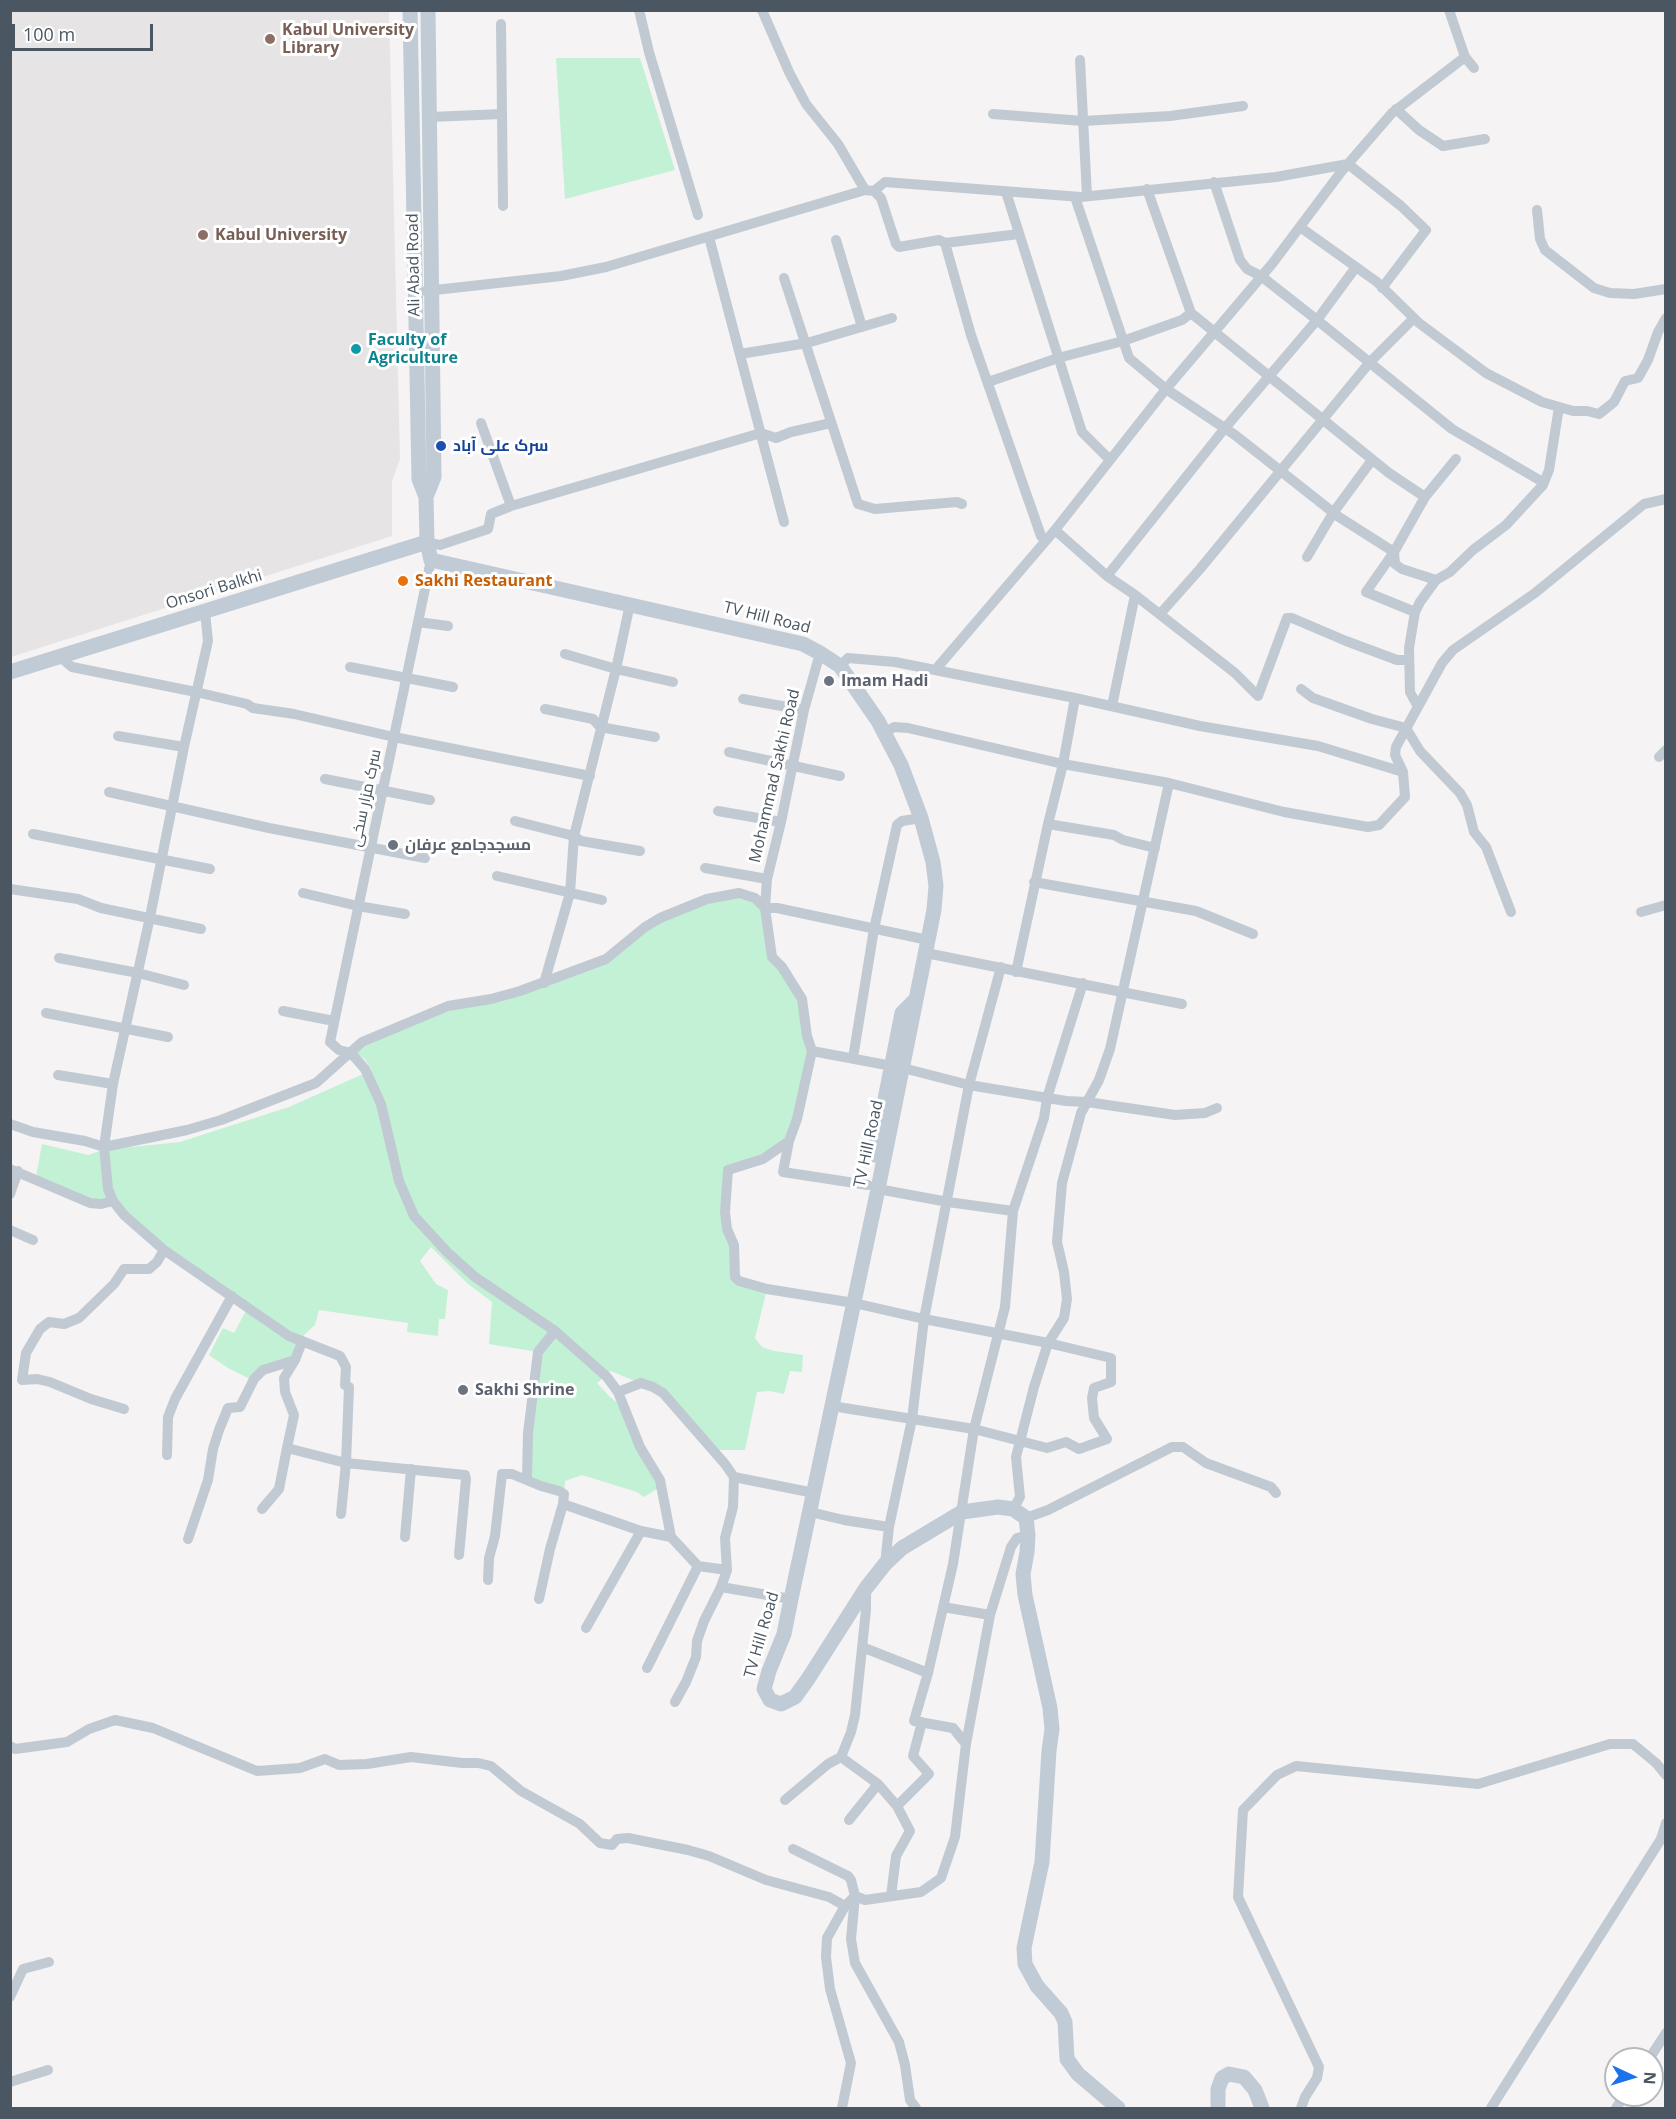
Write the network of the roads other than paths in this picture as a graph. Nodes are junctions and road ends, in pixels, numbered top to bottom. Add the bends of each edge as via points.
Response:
1 (410, 10) edge
2 (428, 10) edge
3 (639, 10) edge
4 (762, 10) edge
5 (1449, 10) edge
6 (501, 24) dead end
7 (1465, 57) junction
8 (1080, 60) dead end
9 (1474, 68) dead end
10 (1243, 106) dead end
11 (1396, 109) junction
12 (502, 114) junction
13 (993, 114) dead end
14 (430, 117) junction
15 (1083, 122) junction
16 (1485, 139) dead end
17 (1348, 164) junction
18 (1214, 182) junction
19 (1147, 189) junction
20 (869, 190) junction
21 (1006, 192) junction
22 (1087, 196) junction
23 (1075, 197) junction
24 (503, 206) dead end
25 (1537, 210) dead end
26 (698, 215) dead end
27 (1300, 227) junction
28 (1019, 234) junction
29 (709, 237) junction
30 (836, 240) dead end
31 (945, 243) junction
32 (1356, 267) junction
33 (1261, 276) junction
34 (784, 278) dead end
35 (1382, 288) junction
36 (1665, 289) edge
37 (432, 290) junction
38 (415, 292) junction
39 (1191, 313) junction
40 (892, 318) dead end
41 (1414, 318) junction
42 (1665, 318) edge
43 (1317, 320) junction
44 (861, 327) junction
45 (1214, 332) junction
46 (1123, 341) junction
47 (807, 343) junction
48 (740, 354) junction
49 (1058, 358) junction
50 (1370, 362) junction
51 (1271, 376) junction
52 (988, 382) junction
53 (1166, 389) junction
54 (1559, 407) junction
55 (1323, 420) junction
56 (482, 423) dead end
57 (831, 423) junction
58 (1225, 428) junction
59 (761, 433) junction
60 (1456, 459) dead end
61 (1110, 460) junction
62 (1372, 460) junction
63 (1280, 471) junction
64 (1543, 485) junction
65 (426, 497) junction
66 (1425, 497) junction
67 (1665, 499) edge
68 (962, 504) dead end
69 (511, 506) junction
70 (1334, 513) junction
71 (784, 522) dead end
72 (1054, 530) junction
73 (1046, 540) junction
74 (427, 542) junction
75 (1394, 552) junction
76 (1307, 557) dead end
77 (431, 560) junction
78 (1107, 576) junction
79 (1436, 580) junction
80 (1135, 595) junction
81 (630, 604) junction
82 (205, 612) junction
83 (1415, 612) junction
84 (1160, 614) junction
85 (418, 622) junction
86 (448, 626) dead end
87 (820, 653) junction
88 (565, 654) dead end
89 (60, 657) junction
90 (1409, 660) junction
91 (840, 666) junction
92 (350, 667) dead end
93 (616, 669) junction
94 (936, 669) junction
95 (10, 672) edge
96 (406, 677) junction
97 (673, 682) dead end
98 (453, 687) dead end
99 (1301, 690) dead end
100 (196, 692) junction
101 (1075, 698) junction
102 (743, 699) dead end
103 (1112, 706) junction
104 (1418, 707) junction
105 (545, 709) dead end
106 (804, 710) junction
107 (600, 727) junction
108 (1406, 728) junction
109 (884, 733) junction
110 (118, 736) dead end
111 (394, 737) junction
112 (655, 737) dead end
113 (183, 747) junction
114 (729, 752) dead end
115 (1063, 764) junction
116 (792, 766) junction
117 (1403, 771) junction
118 (590, 776) junction
119 (840, 776) dead end
120 (325, 779) dead end
121 (1169, 783) junction
122 (383, 790) junction
123 (109, 792) dead end
124 (430, 800) dead end
125 (171, 806) junction
126 (718, 811) dead end
127 (921, 818) junction
128 (516, 821) dead end
129 (781, 822) junction
130 (1047, 824) junction
131 (33, 834) dead end
132 (574, 836) junction
133 (371, 846) junction
134 (1155, 848) junction
135 (640, 851) dead end
136 (425, 858) dead end
137 (161, 860) junction
138 (705, 868) dead end
139 (210, 869) dead end
140 (497, 876) dead end
141 (767, 879) junction
142 (1034, 882) junction
143 (10, 888) edge
144 (303, 893) dead end
145 (570, 893) junction
146 (602, 900) dead end
147 (1144, 902) junction
148 (1665, 905) edge
149 (358, 906) junction
150 (765, 908) junction
151 (1511, 912) dead end
152 (1641, 912) dead end
153 (405, 914) dead end
154 (150, 917) junction
155 (201, 929) dead end
156 (874, 929) junction
157 (1253, 934) dead end
158 (927, 947) junction
159 (59, 958) dead end
160 (1001, 967) junction
161 (138, 972) junction
162 (1016, 972) junction
163 (544, 983) junction
164 (1083, 983) junction
165 (184, 985) dead end
166 (1124, 992) junction
167 (1182, 1004) dead end
168 (283, 1011) dead end
169 (46, 1013) dead end
170 (334, 1021) junction
171 (125, 1029) junction
172 (168, 1037) dead end
173 (812, 1051) junction
174 (351, 1053) junction
175 (853, 1058) junction
176 (897, 1067) junction
177 (58, 1075) dead end
178 (113, 1084) junction
179 (969, 1085) junction
180 (1047, 1098) junction
181 (1087, 1102) junction
182 (1217, 1108) dead end
183 (10, 1124) edge
184 (789, 1141) junction
185 (104, 1147) junction
186 (14, 1170) edge
187 (873, 1187) junction
188 (10, 1194) edge
189 (113, 1201) junction
190 (948, 1202) junction
191 (1013, 1211) junction
192 (10, 1230) edge
193 (33, 1240) dead end
194 (164, 1250) junction
195 (232, 1296) junction
196 (854, 1303) junction
197 (924, 1319) junction
198 (555, 1331) junction
199 (999, 1334) junction
200 (302, 1342) junction
201 (1048, 1343) junction
202 (295, 1360) junction
203 (16, 1380) edge
204 (618, 1392) junction
205 (832, 1406) junction
206 (124, 1409) dead end
207 (912, 1419) junction
208 (974, 1429) junction
209 (1020, 1441) junction
210 (287, 1448) junction
211 (167, 1455) dead end
212 (346, 1463) junction
213 (411, 1469) junction
214 (734, 1477) junction
215 (527, 1478) junction
216 (814, 1493) junction
217 (1276, 1493) dead end
218 (564, 1504) junction
219 (262, 1509) dead end
220 (810, 1512) junction
221 (962, 1512) junction
222 (341, 1514) dead end
223 (1019, 1514) junction
224 (889, 1527) junction
225 (641, 1531) junction
226 (1028, 1535) junction
227 (405, 1537) dead end
228 (671, 1537) junction
229 (188, 1539) dead end
230 (459, 1555) dead end
231 (885, 1564) junction
232 (698, 1566) junction
233 (727, 1570) junction
234 (488, 1580) dead end
235 (721, 1587) junction
236 (866, 1588) junction
237 (539, 1599) dead end
238 (792, 1599) junction
239 (943, 1607) junction
240 (990, 1614) junction
241 (586, 1628) dead end
242 (862, 1647) junction
243 (647, 1668) dead end
244 (928, 1673) junction
245 (675, 1701) dead end
246 (922, 1722) junction
247 (966, 1744) junction
248 (10, 1746) edge
249 (841, 1756) junction
250 (1665, 1775) edge
251 (878, 1784) junction
252 (785, 1800) dead end
253 (897, 1806) junction
254 (849, 1820) dead end
255 (1665, 1823) edge
256 (793, 1849) dead end
257 (855, 1896) junction
258 (891, 1896) junction
259 (845, 1906) junction
260 (49, 1962) dead end
261 (10, 1997) edge
262 (1665, 2033) edge
263 (1656, 2047) edge
264 (48, 2070) dead end
265 (10, 2082) edge
266 (842, 2109) edge
267 (916, 2109) edge
268 (1118, 2109) edge
269 (1218, 2109) edge
270 (1262, 2109) edge
271 (1301, 2109) edge
272 (1491, 2109) edge

1 - 38 street, Ali Abad Road
2 - 14 street, Ali Abad Road
3 - 26 street
4 - 20 street via 806,104
5 - 7 street
6 - 12 street
7 - 9 street
7 - 11 street
8 - 15 street
10 - 15 street
11 - 16 street via 1443,146
11 - 17 street
12 - 14 street
12 - 24 street
13 - 15 street
14 - 37 street, Ali Abad Road
15 - 22 street
17 - 18 street via 1276,177
17 - 27 street
17 - 35 street via 1426,230
18 - 19 street
18 - 33 street via 1240,260
19 - 22 street
19 - 39 street
20 - 21 street via 885,182
20 - 29 street
20 - 31 street via 881,198 899,247 939,240
21 - 23 street
21 - 28 street
22 - 23 street
23 - 46 street
25 - 36 street via 1545,250 1594,288 1634,294
27 - 32 street
27 - 33 street
28 - 31 street
28 - 49 street
29 - 37 street via 561,276
29 - 48 street
30 - 44 street
31 - 52 street
32 - 35 street
32 - 43 street
33 - 43 street
33 - 45 street
34 - 47 street
35 - 41 street
37 - 38 street
37 - 65 street, Ali Abad Road via 434,477
38 - 65 street, Ali Abad Road via 419,479
39 - 45 street
39 - 46 street via 1182,320
40 - 44 street
41 - 50 street
41 - 54 street via 1486,373
42 - 54 street via 1638,378 1625,381 1614,402 1599,414
43 - 50 street
43 - 51 street
44 - 47 street
45 - 51 street
45 - 53 street
46 - 49 street
46 - 53 street via 1129,358
47 - 48 street
47 - 57 street
48 - 59 street
49 - 52 street
49 - 61 street via 1082,432
50 - 55 street
50 - 64 street via 1452,429
51 - 55 street
51 - 58 street
52 - 73 street via 1041,536
53 - 58 street
53 - 61 street
54 - 64 street
55 - 62 street
55 - 63 street
56 - 69 street
57 - 59 street via 776,438
57 - 68 street via 858,504 875,509
58 - 63 street
58 - 78 street
59 - 69 street
59 - 71 street
60 - 66 street
61 - 72 street
62 - 66 street
62 - 70 street
63 - 70 street
63 - 84 street
64 - 79 street via 1506,525
65 - 74 street
66 - 75 street
67 - 104 street via 1644,504 1535,593 1453,650
69 - 74 street via 491,514 488,528 440,545
70 - 75 street
70 - 76 street
72 - 73 street
72 - 78 street
73 - 94 street
74 - 77 street
74 - 82 street, Onsori Balkhi
75 - 79 street via 1395,564
75 - 83 street via 1366,592
77 - 81 street, TV Hill Road
77 - 85 street, سرک مزار سخی
78 - 80 street
79 - 83 street
80 - 84 street
80 - 103 street
81 - 87 street, TV Hill Road via 803,644
81 - 93 street
82 - 89 street, Onsori Balkhi
82 - 100 street via 208,640
83 - 90 street
84 - 90 street via 1258,696 1287,618 1397,660
85 - 86 street
85 - 96 street, سرک مزار سخی
87 - 91 street, TV Hill Road
87 - 106 street, Mohammad Sakhi Road
88 - 93 street
89 - 95 street, Onsori Balkhi
89 - 100 street via 72,667
90 - 104 street via 1410,692
91 - 94 street via 848,658
91 - 109 street, TV Hill Road
92 - 96 street
93 - 97 street
93 - 107 street
94 - 101 street
96 - 98 street
96 - 111 street, سرک مزار سخی
99 - 108 street via 1313,698
100 - 111 street
100 - 113 street
101 - 103 street
101 - 115 street
102 - 106 street
103 - 117 street via 1318,746
104 - 108 street
105 - 107 street via 593,719
106 - 116 street, Mohammad Sakhi Road
107 - 112 street
107 - 118 street
108 - 117 street via 1395,755
108 - 151 street via 1420,751 1467,805 1474,832 1486,847
109 - 115 street via 894,727 908,728
109 - 127 street, TV Hill Road
110 - 113 street
111 - 118 street
111 - 122 street, سرک مزار سخی
113 - 125 street
114 - 116 street
115 - 121 street
115 - 130 street
116 - 119 street
116 - 129 street, Mohammad Sakhi Road
117 - 121 street via 1405,797 1379,825 1368,827 1284,812
118 - 132 street
120 - 122 street
121 - 134 street
122 - 124 street
122 - 133 street, سرک مزار سخی
123 - 125 street
125 - 133 street
125 - 137 street
126 - 129 street
127 - 156 street via 897,825
127 - 158 street, TV Hill Road via 936,886
128 - 132 street
129 - 141 street, Mohammad Sakhi Road
130 - 134 street via 1114,835
130 - 142 street
131 - 137 street
132 - 135 street via 581,841
132 - 145 street
133 - 136 street
133 - 149 street, سرک مزار سخی
134 - 147 street
137 - 139 street
137 - 154 street
138 - 141 street
140 - 145 street
141 - 150 street, Mohammad Sakhi Road
142 - 147 street
142 - 162 street
143 - 154 street via 78,899 101,908
144 - 149 street
145 - 146 street
145 - 163 street
147 - 157 street via 1196,911
147 - 166 street
148 - 152 street
149 - 153 street
149 - 170 street, سرک مزار سخی
150 - 156 street
150 - 163 street via 755,898 739,893 707,899 660,918 606,959
150 - 173 street, Mohammad Sakhi Road via 772,957 802,999
154 - 155 street
154 - 161 street
156 - 158 street
156 - 175 street
158 - 160 street
158 - 176 street, TV Hill Road via 916,998 902,1013
159 - 161 street
160 - 162 street
160 - 179 street
161 - 165 street
161 - 171 street
162 - 164 street
163 - 174 street via 491,999 448,1006 362,1042
164 - 166 street
164 - 180 street
166 - 167 street
166 - 181 street via 1110,1049
168 - 170 street
169 - 171 street
170 - 174 street, سرک مزار سخی via 330,1042
171 - 172 street
171 - 178 street
173 - 175 street
173 - 184 street
174 - 185 street via 316,1083 221,1120
174 - 198 street via 365,1069 381,1104 399,1182 414,1216 475,1277
175 - 176 street
176 - 179 street
176 - 187 street, TV Hill Road
177 - 178 street
178 - 185 street
179 - 180 street
179 - 190 street
180 - 181 street
180 - 191 street
181 - 182 street via 1175,1115
181 - 201 street via 1062,1183 1057,1242 1067,1299 1064,1318
183 - 185 street
184 - 187 street via 783,1172
184 - 196 street via 763,1159 728,1170 725,1212 734,1245 735,1277 767,1289
185 - 189 street
186 - 188 street
186 - 189 street via 90,1203
187 - 190 street
187 - 196 street, TV Hill Road via 861,1223 866,1246
189 - 194 street
190 - 191 street
190 - 197 street
191 - 199 street
192 - 193 street
194 - 195 street
194 - 203 street via 149,1269 124,1269 79,1318 64,1324 49,1322 40,1329
195 - 200 street
195 - 211 street via 175,1399 168,1417
196 - 197 street
196 - 205 street, TV Hill Road
197 - 199 street
197 - 207 street
198 - 204 street via 607,1377
198 - 215 street via 538,1352
199 - 201 street
199 - 208 street
200 - 202 street
200 - 212 street via 340,1356 346,1368
201 - 209 street
201 - 209 street via 1111,1358 1111,1382 1094,1388 1092,1398 1094,1418 1107,1439 1079,1449 1066,1442 1047,1448
202 - 210 street via 284,1378 294,1416
202 - 229 street via 263,1370 240,1407 228,1408
203 - 206 street via 50,1382
204 - 214 street via 641,1383 663,1393
204 - 228 street via 640,1447 660,1480
205 - 207 street
205 - 216 street, TV Hill Road
207 - 208 street
207 - 224 street
208 - 209 street
208 - 221 street
209 - 223 street via 1016,1457
210 - 212 street
210 - 219 street via 279,1489
212 - 213 street
212 - 222 street
213 - 227 street
213 - 230 street via 465,1475
214 - 216 street
214 - 233 street via 733,1507 725,1538
215 - 218 street via 564,1494
215 - 234 street via 502,1474
216 - 220 street, TV Hill Road
217 - 223 street via 1271,1486 1206,1462 1183,1447 1172,1447 1048,1510
218 - 225 street
218 - 237 street
220 - 224 street
220 - 238 street, TV Hill Road
221 - 223 street, TV Hill Road via 998,1507
221 - 231 street, TV Hill Road via 902,1548
221 - 239 street
223 - 226 street
224 - 231 street
225 - 228 street
225 - 241 street
226 - 240 street via 1017,1538 1011,1547
226 - 268 street via 1023,1574 1025,1595 1052,1729 1042,1862 1024,1948 1025,1964 1036,1986 1065,2022 1067,2059 1078,2074
228 - 232 street
231 - 236 street, TV Hill Road
232 - 233 street
232 - 243 street
233 - 235 street
235 - 238 street
235 - 245 street via 704,1621 686,1682
236 - 238 street, TV Hill Road via 795,1697 781,1704 770,1700 764,1689
236 - 242 street
239 - 240 street
239 - 244 street
240 - 247 street
242 - 244 street
242 - 249 street via 855,1715
244 - 246 street via 914,1721
246 - 247 street via 953,1728
246 - 253 street via 913,1756 929,1774
247 - 258 street via 955,1837 941,1878 921,1892
248 - 259 street via 15,1749 67,1742 115,1720 153,1728 257,1771 300,1768 325,1759 339,1765 411,1757 478,1763 491,1767 521,1791 580,1824 600,1843 612,1845 617,1839 628,1838 688,1850 766,1880 829,1897
249 - 251 street
249 - 252 street
250 - 271 street via 1633,1744 1610,1744 1478,1784 1296,1766 1277,1775 1243,1810 1238,1897 1319,2067
251 - 253 street
251 - 254 street
253 - 258 street via 910,1831 896,1856
255 - 272 street via 1661,1839
256 - 257 street via 848,1876
257 - 258 street via 864,1900
257 - 259 street
257 - 267 street via 851,1938 855,1963 899,2042 910,2100
259 - 266 street via 827,1938 826,1958 830,1989 851,2062
260 - 261 street via 23,1969
262 - 263 street
264 - 265 street
269 - 270 street via 1221,2078 1229,2074 1244,2077 1255,2090

